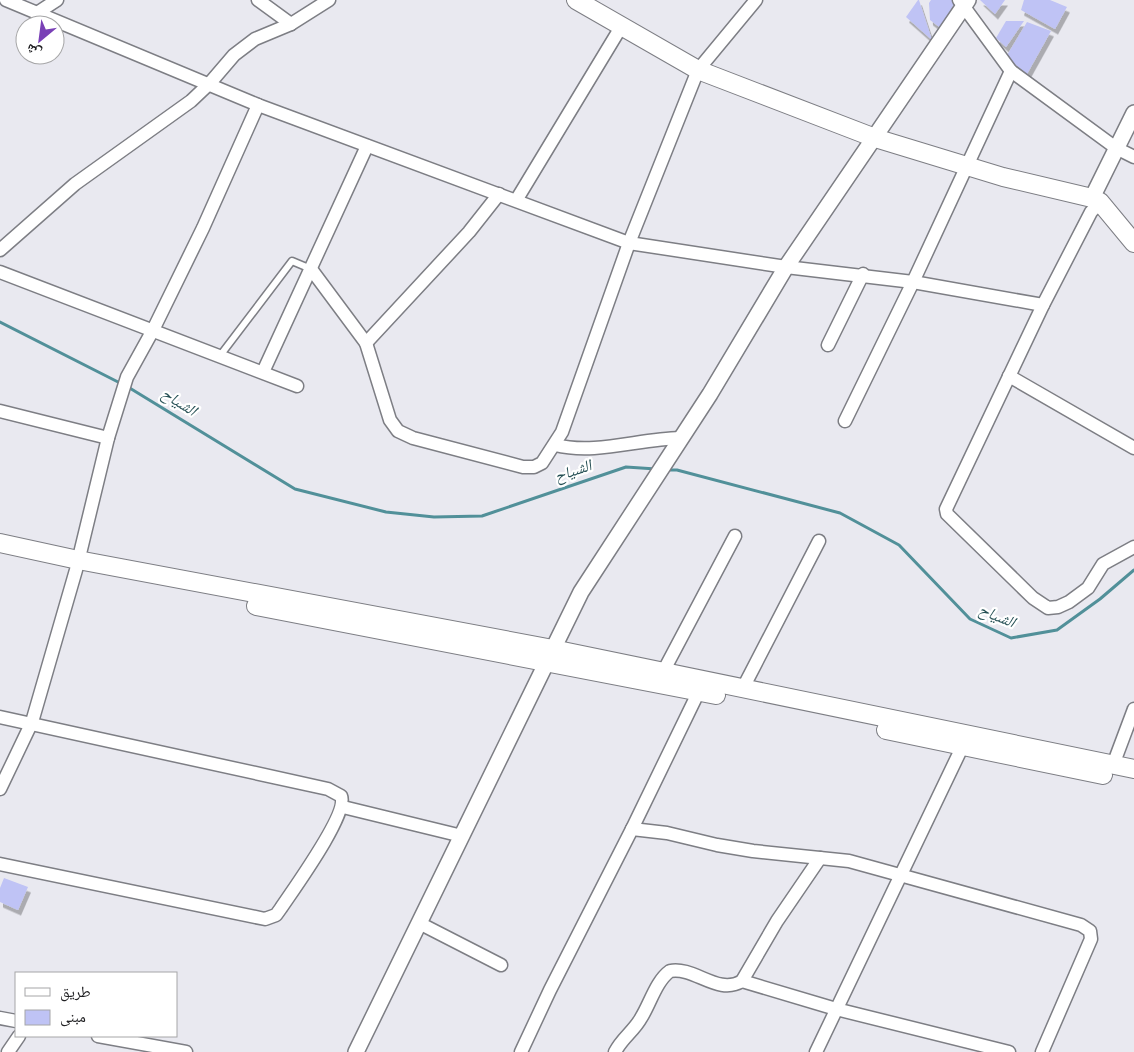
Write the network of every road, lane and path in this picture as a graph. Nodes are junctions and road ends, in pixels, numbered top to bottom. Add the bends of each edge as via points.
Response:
1 (6, 0) edge
2 (57, 0) edge
3 (258, 0) edge
4 (330, 0) edge
5 (756, 0) edge
6 (585, 2) edge
7 (963, 2) edge
8 (37, 13) junction
9 (290, 24) junction
10 (621, 27) junction
11 (698, 70) junction
12 (1011, 71) junction
13 (210, 83) junction
14 (258, 105) junction
15 (1134, 114) edge
16 (1134, 131) edge
17 (875, 138) junction
18 (367, 146) junction
19 (1124, 152) edge
20 (966, 166) junction
21 (499, 194) junction
22 (517, 199) junction
23 (1094, 204) junction
24 (629, 243) junction
25 (1134, 243) edge
26 (0, 250) edge
27 (786, 267) junction
28 (311, 269) junction
29 (0, 272) edge
30 (863, 274) junction
31 (913, 282) junction
32 (1043, 305) junction
33 (153, 330) junction
34 (366, 343) junction
35 (828, 345) dead end
36 (219, 357) junction
37 (262, 372) junction
38 (1009, 376) junction
39 (297, 386) dead end
40 (0, 411) edge
41 (845, 421) dead end
42 (108, 438) junction
43 (680, 438) junction
44 (555, 445) junction
45 (1134, 448) edge
46 (735, 536) dead end
47 (820, 541) dead end
48 (0, 543) edge
49 (1134, 546) edge
50 (0, 555) edge
51 (77, 565) junction
52 (550, 656) junction
53 (663, 672) junction
54 (743, 688) junction
55 (699, 691) junction
56 (1134, 709) edge
57 (0, 716) edge
58 (32, 722) junction
59 (966, 740) junction
60 (1113, 765) junction
61 (1134, 769) edge
62 (1134, 781) edge
63 (0, 789) edge
64 (343, 807) junction
65 (632, 829) junction
66 (462, 836) junction
67 (820, 858) junction
68 (0, 864) edge
69 (901, 876) junction
70 (419, 922) junction
71 (501, 965) dead end
72 (742, 982) junction
73 (836, 1009) junction
74 (0, 1018) edge
75 (15, 1021) edge
76 (18, 1037) edge
77 (104, 1037) edge
78 (8, 1052) edge
79 (186, 1052) edge
80 (356, 1052) edge
81 (521, 1052) edge
82 (615, 1052) edge
83 (816, 1052) edge
84 (1008, 1052) edge
85 (1042, 1052) edge

1 - 8 street
2 - 8 street
3 - 9 street
4 - 9 street
5 - 11 street
6 - 10 main road
7 - 12 street
7 - 17 street
8 - 13 street
9 - 13 street via 255,39
10 - 11 main road
10 - 22 street
11 - 17 main road
11 - 24 street
12 - 19 street
12 - 20 street
13 - 14 street
13 - 26 street via 191,101 75,184
14 - 18 street
14 - 33 street
15 - 19 street
16 - 19 street
17 - 20 main road
17 - 27 street
18 - 21 street
18 - 28 street
19 - 23 street
20 - 23 main road
20 - 31 street
21 - 22 street
21 - 34 street via 469,232
22 - 24 street
23 - 25 main road
23 - 32 street
24 - 27 street
24 - 44 street via 575,398
27 - 30 street
27 - 43 street via 747,336
28 - 34 street
28 - 36 lane via 292,261
28 - 37 street
29 - 33 street
30 - 31 street
30 - 35 street
31 - 32 street
31 - 41 street
32 - 38 street
33 - 36 street
33 - 42 street via 127,377
34 - 44 street via 390,420 403,434 523,467 542,463
36 - 37 street
37 - 39 street
38 - 45 street
38 - 49 street via 950,498 947,514 1033,598 1048,608 1069,602 1088,588 1103,564
40 - 42 street
42 - 51 street
43 - 44 street via 587,450
43 - 52 street via 581,592
46 - 53 street
47 - 54 street
48 - 51 main road
50 - 51 main road
51 - 52 main road
51 - 58 street
52 - 53 main road
52 - 55 main road
52 - 66 street
53 - 54 main road
54 - 59 main road
55 - 59 main road
55 - 65 street
56 - 60 street
57 - 58 street
58 - 63 street
58 - 64 street via 328,789 341,796
59 - 60 main road
59 - 62 main road
59 - 69 street
60 - 61 main road
64 - 66 street
64 - 68 street via 282,908 265,919
65 - 67 street via 744,849
65 - 81 street
66 - 70 street
67 - 69 street via 848,861
67 - 72 street via 777,921
69 - 73 street
69 - 85 street via 1066,919 1090,931 1086,955
70 - 71 street
70 - 80 street
72 - 73 street
72 - 82 street via 727,986 683,972 670,972 661,981 641,1019
73 - 83 street
73 - 84 street
74 - 75 street
76 - 78 street
77 - 79 street

